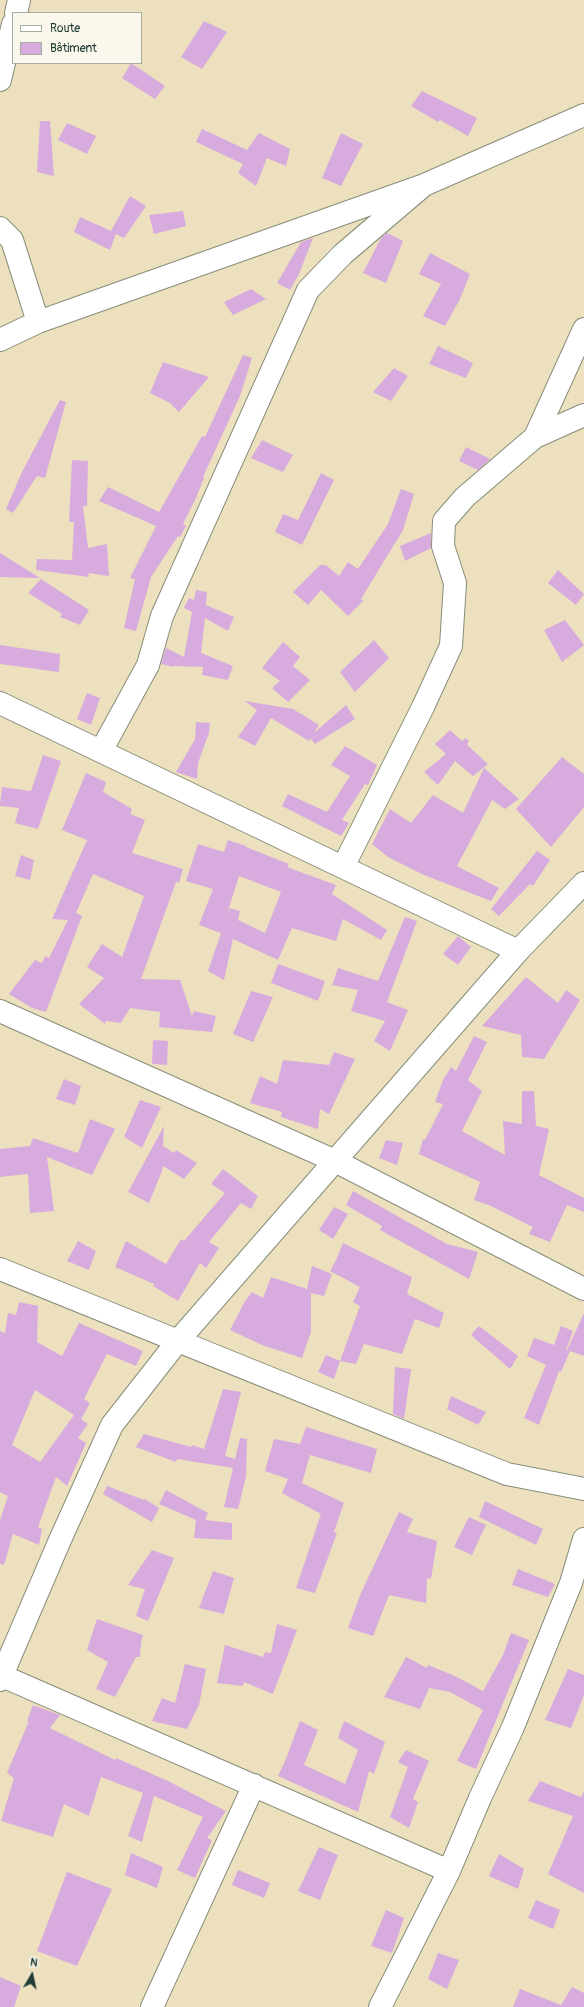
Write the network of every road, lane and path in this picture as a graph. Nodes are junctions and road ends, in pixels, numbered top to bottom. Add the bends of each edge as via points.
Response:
1 (18, 0) edge
2 (16, 12) edge
3 (12, 28) edge
4 (0, 80) edge
5 (584, 115) edge
6 (424, 185) junction
7 (0, 228) edge
8 (38, 322) junction
9 (584, 329) edge
10 (1, 342) edge
11 (584, 416) edge
12 (534, 437) junction
13 (0, 703) edge
14 (101, 751) junction
15 (343, 867) junction
16 (584, 883) edge
17 (518, 951) junction
18 (0, 1011) edge
19 (335, 1161) junction
20 (0, 1269) edge
21 (584, 1289) edge
22 (177, 1342) junction
23 (584, 1489) edge
24 (584, 1539) edge
25 (580, 1577) edge
26 (1, 1677) edge
27 (254, 1785) junction
28 (449, 1871) junction
29 (152, 2007) edge
30 (380, 2007) edge

1 - 2 street
3 - 4 street
5 - 6 street
6 - 8 street
6 - 14 street via 343,254 308,290 162,616 148,664
7 - 8 street via 12,240
8 - 10 street
9 - 12 street
11 - 12 street
12 - 15 street via 465,496 444,521 443,546 454,583 451,646
13 - 14 street
14 - 15 street
15 - 17 street
16 - 17 street
17 - 19 street
18 - 19 street
19 - 21 street
19 - 22 street
20 - 22 street
22 - 23 street via 507,1474
22 - 26 street via 112,1425
24 - 25 street
25 - 28 street
26 - 27 street
27 - 28 street
27 - 29 street
28 - 30 street

